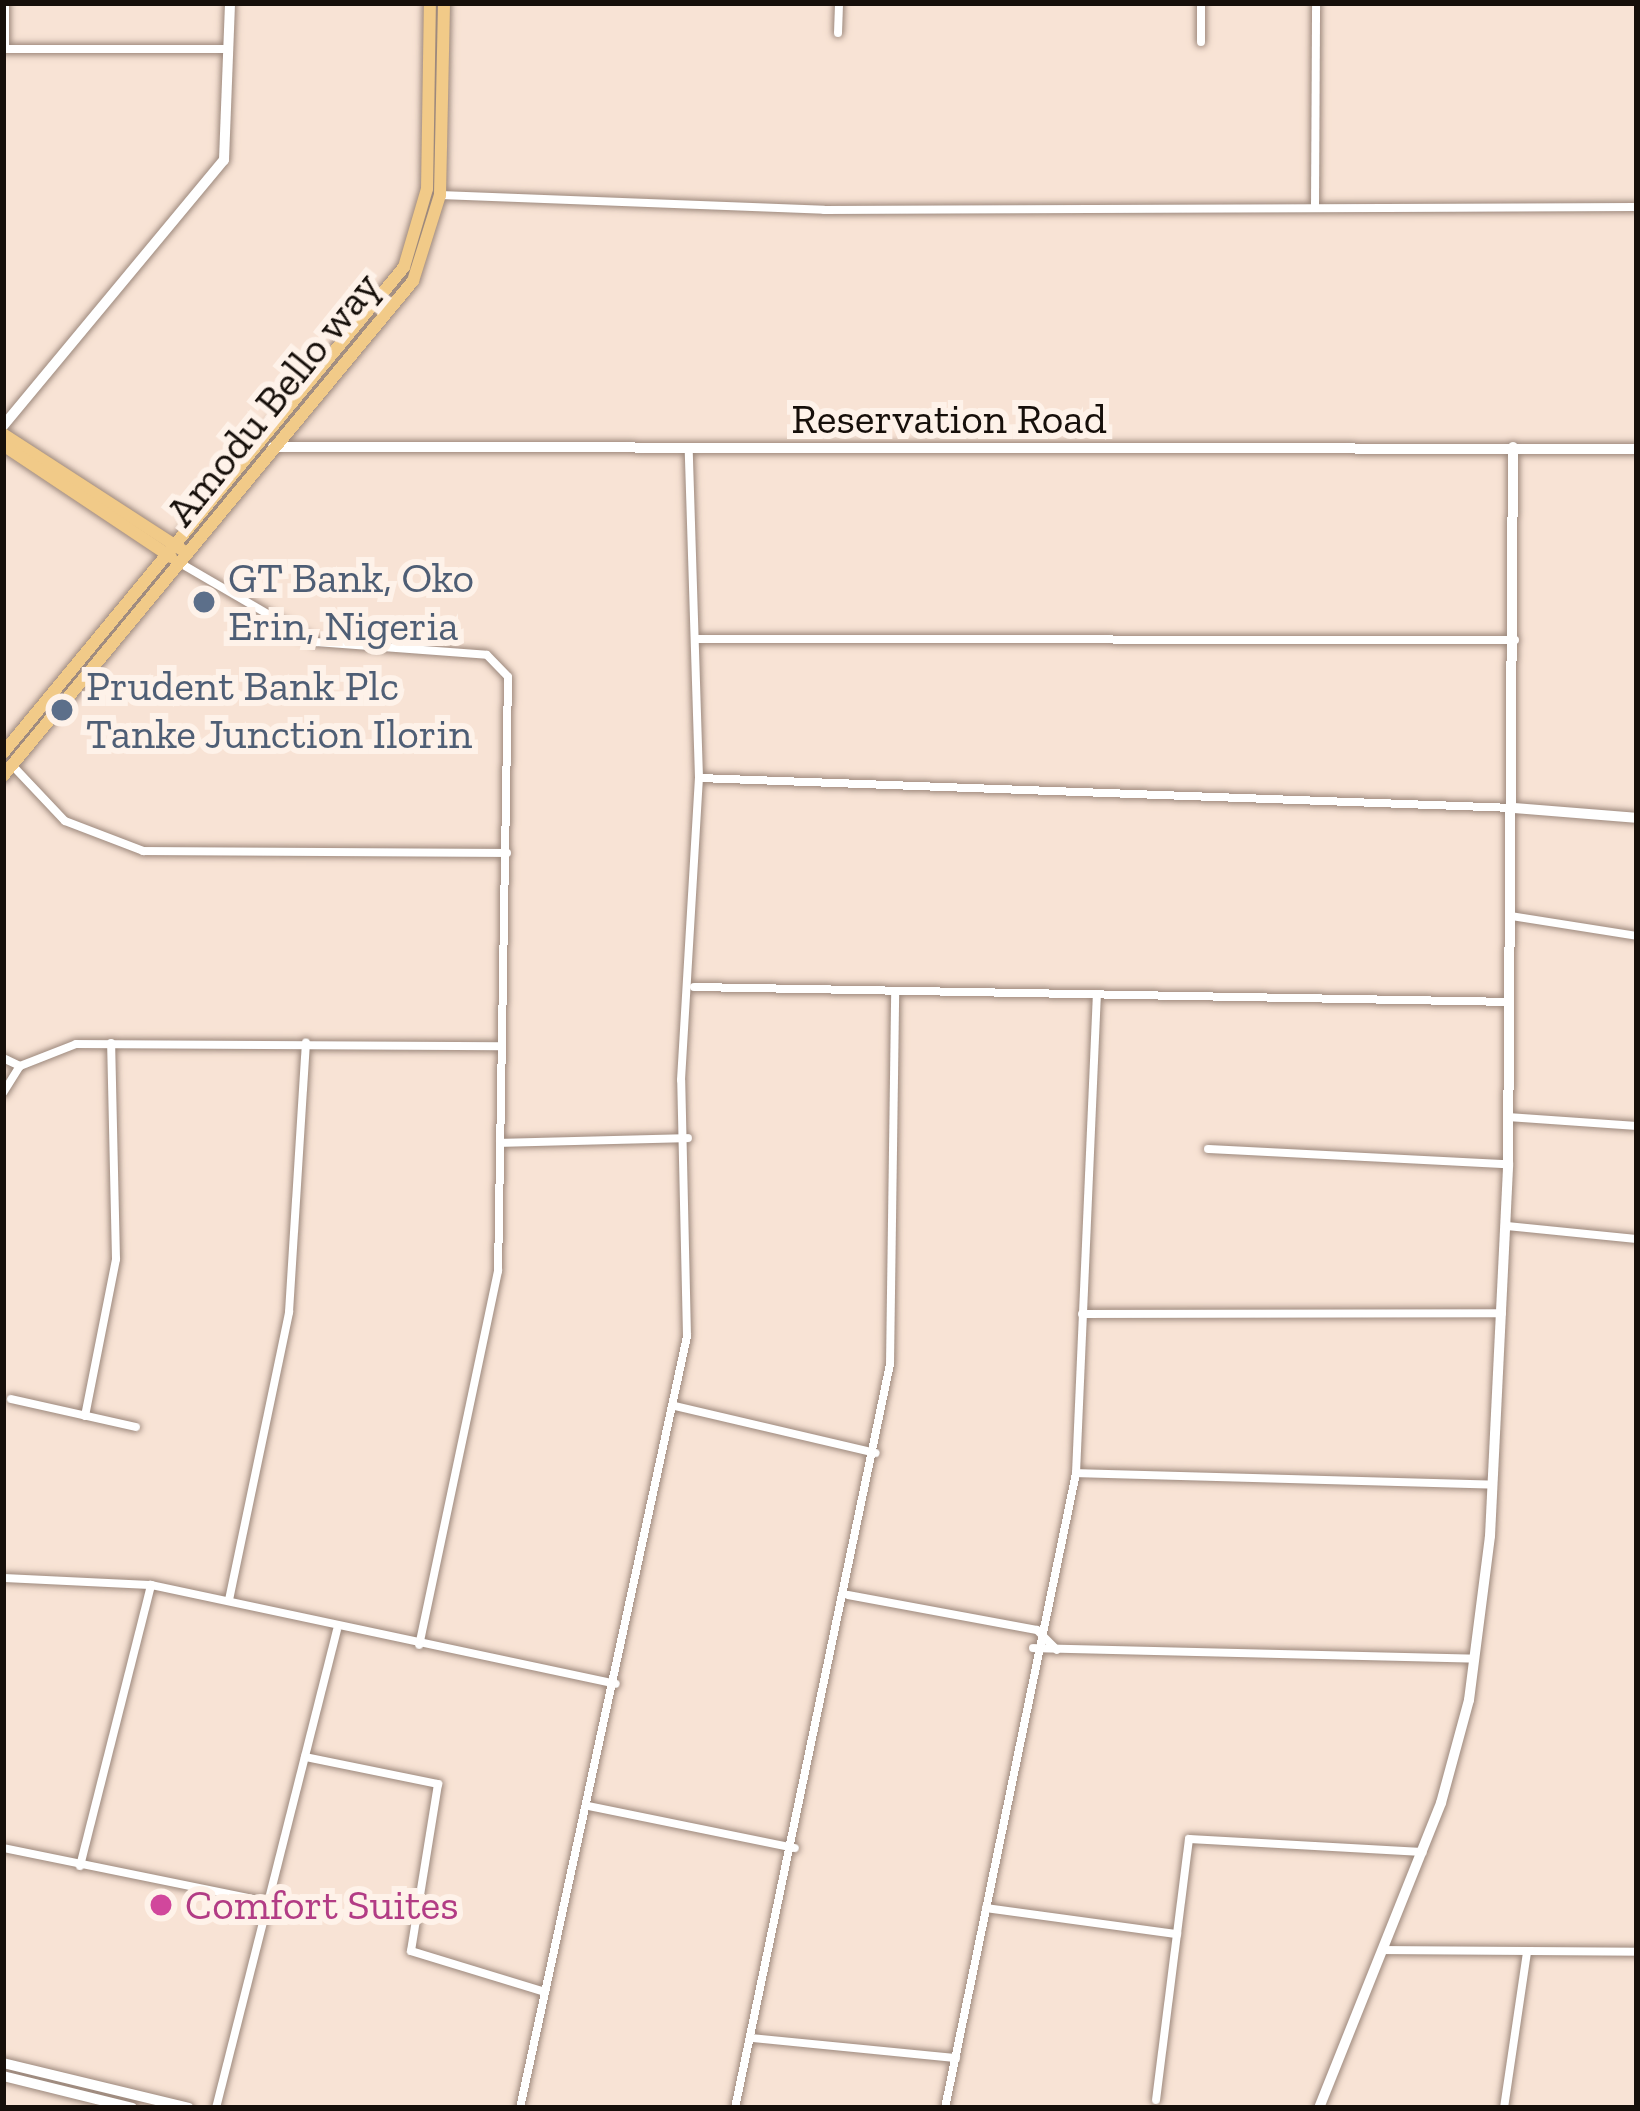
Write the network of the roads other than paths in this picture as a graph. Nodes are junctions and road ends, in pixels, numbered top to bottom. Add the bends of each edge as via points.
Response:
1 (5, 3) edge
2 (230, 3) edge
3 (430, 3) edge
4 (444, 3) edge
5 (839, 3) edge
6 (1201, 3) edge
7 (1316, 3) edge
8 (838, 33) dead end
9 (1201, 41) dead end
10 (4, 49) edge
11 (230, 49) junction
12 (440, 195) junction
13 (1637, 207) edge
14 (1316, 208) junction
15 (3, 430) edge
16 (262, 443) junction
17 (3, 445) edge
18 (1513, 447) junction
19 (277, 449) junction
20 (1637, 449) edge
21 (689, 452) junction
22 (181, 557) junction
23 (695, 639) junction
24 (1517, 640) junction
25 (3, 753) edge
26 (8, 771) edge
27 (699, 778) junction
28 (1513, 808) junction
29 (1637, 818) edge
30 (507, 853) junction
31 (1511, 916) junction
32 (1637, 936) edge
33 (694, 987) junction
34 (896, 994) junction
35 (1096, 996) junction
36 (1510, 1002) junction
37 (111, 1042) junction
38 (306, 1042) junction
39 (499, 1046) junction
40 (3, 1058) edge
41 (20, 1066) junction
42 (3, 1093) edge
43 (1508, 1117) junction
44 (1637, 1126) edge
45 (688, 1138) junction
46 (500, 1143) junction
47 (1208, 1148) dead end
48 (1508, 1164) junction
49 (1506, 1226) junction
50 (1637, 1239) edge
51 (1503, 1312) junction
52 (1082, 1314) junction
53 (11, 1399) dead end
54 (675, 1406) junction
55 (86, 1416) junction
56 (136, 1427) dead end
57 (876, 1453) junction
58 (1076, 1473) junction
59 (1494, 1485) junction
60 (3, 1578) edge
61 (151, 1585) junction
62 (848, 1595) junction
63 (229, 1600) junction
64 (337, 1630) junction
65 (1037, 1630) junction
66 (419, 1645) junction
67 (1033, 1648) junction
68 (1057, 1650) junction
69 (1474, 1659) junction
70 (616, 1684) junction
71 (305, 1756) junction
72 (588, 1806) junction
73 (3, 1848) edge
74 (795, 1848) junction
75 (1424, 1852) junction
76 (80, 1866) junction
77 (273, 1903) junction
78 (986, 1908) junction
79 (1177, 1934) junction
80 (1380, 1950) junction
81 (1637, 1952) edge
82 (1527, 1953) junction
83 (545, 1992) junction
84 (752, 2038) junction
85 (956, 2058) junction
86 (3, 2063) edge
87 (3, 2076) edge
88 (1156, 2100) dead end
89 (132, 2108) edge
90 (189, 2108) edge
91 (216, 2108) edge
92 (520, 2108) edge
93 (735, 2108) edge
94 (945, 2108) edge
95 (1319, 2108) edge
96 (1504, 2108) edge

1 - 10 street
2 - 11 street
3 - 16 main road, Amodu Bello way via 418,235 382,301
4 - 12 main road, Amodu Bello way
5 - 8 street
6 - 9 street
7 - 14 street
10 - 11 street
11 - 15 street via 224,160
12 - 14 street via 824,210
12 - 19 main road, Amodu Bello way via 413,280
13 - 14 street
15 - 22 main road
16 - 19 street, Reservation Road
16 - 22 main road, Amodu Bello way
17 - 22 main road
18 - 20 street, Reservation Road
18 - 21 street, Reservation Road
18 - 24 street
19 - 21 street, Reservation Road
19 - 22 main road, Amodu Bello way
21 - 23 street
22 - 25 main road, Amodu Bello way
22 - 26 main road, Amodu Bello way
22 - 30 street via 332,647 497,659 509,687
23 - 24 street
23 - 27 street
24 - 28 street
26 - 30 street via 65,821 143,850
27 - 28 street
27 - 33 street
28 - 29 street
28 - 31 street
30 - 39 street
31 - 32 street
31 - 36 street
33 - 34 street
33 - 45 street via 681,1080
34 - 35 street
34 - 57 street via 890,1364
35 - 36 street
35 - 52 street
36 - 43 street
37 - 38 street
37 - 41 street via 55,1048
37 - 55 street via 116,1259
38 - 39 street
38 - 63 street via 290,1312
39 - 46 street
40 - 41 street
41 - 42 street
43 - 44 street
43 - 48 street
45 - 46 street
45 - 54 street
46 - 66 street via 493,1314
47 - 48 street
48 - 49 street
49 - 50 street
49 - 51 street
51 - 52 street
51 - 59 street
52 - 58 street
53 - 55 street
54 - 57 street
54 - 70 street
55 - 56 street
57 - 62 street
58 - 59 street
58 - 65 street
59 - 69 street
60 - 61 street
61 - 63 street
61 - 76 street
62 - 65 street
62 - 74 street
63 - 64 street
64 - 66 street
64 - 71 street
65 - 67 street
65 - 68 street
66 - 70 street
67 - 68 street
67 - 78 street
68 - 69 street
69 - 75 street
70 - 72 street
71 - 77 street
71 - 83 street via 438,1784 411,1951
72 - 74 street
72 - 83 street
73 - 76 street
74 - 84 street
75 - 79 street via 1195,1837
75 - 80 street
76 - 77 street
77 - 91 street
78 - 79 street
78 - 85 street
79 - 88 street
80 - 82 street
80 - 95 street
81 - 82 street
82 - 96 street
83 - 92 street
84 - 85 street
84 - 93 street
85 - 94 street
86 - 90 street
87 - 89 street

